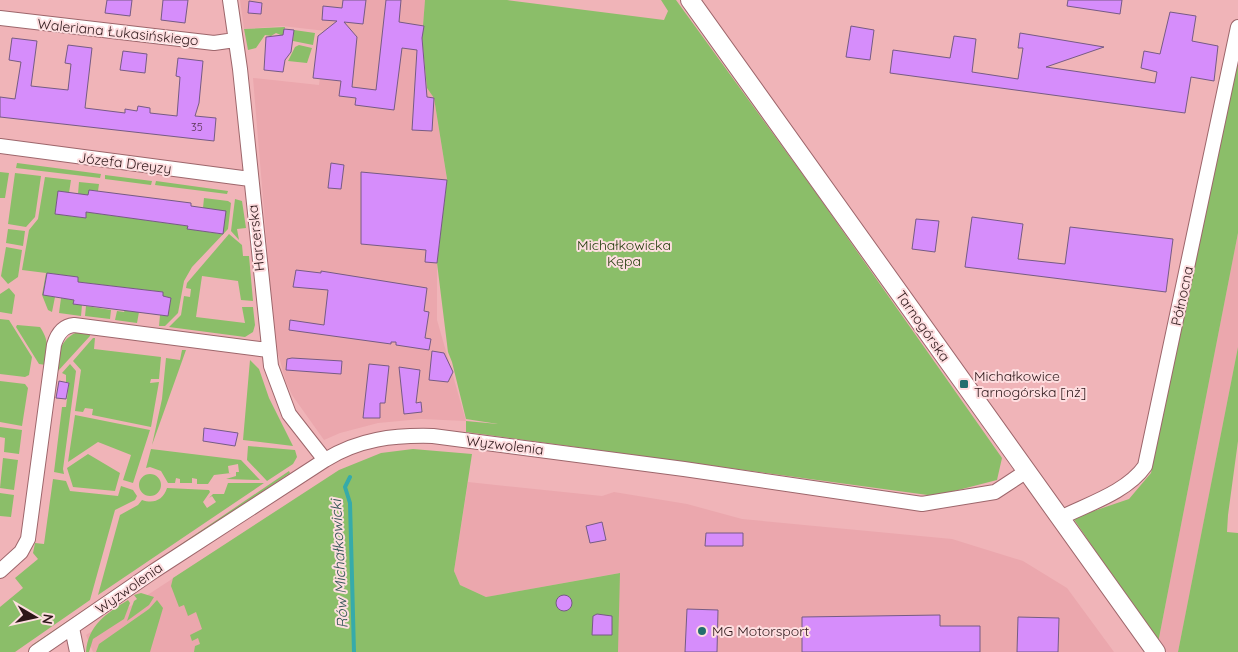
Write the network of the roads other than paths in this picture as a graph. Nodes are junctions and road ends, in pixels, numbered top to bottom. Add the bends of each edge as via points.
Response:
1 (230, 0) edge
2 (690, 0) edge
3 (0, 18) edge
4 (1238, 27) edge
5 (235, 40) junction
6 (0, 146) edge
7 (250, 179) junction
8 (268, 350) junction
9 (325, 460) junction
10 (1027, 471) junction
11 (1060, 518) junction
12 (0, 571) edge
13 (72, 628) junction
14 (36, 652) edge
15 (77, 652) edge
16 (1156, 652) edge

1 - 5 street, Harcerska
2 - 10 street, Tarnogórska
3 - 5 street, Waleriana Łukasińskiego via 214,43
4 - 11 street, Północna via 1145,466 1126,487
5 - 7 street, Harcerska
6 - 7 street, Józefa Dreyzy
7 - 8 street, Harcerska
8 - 9 street, Harcerska via 274,380 289,414
8 - 12 street via 74,325 66,327 54,345 28,539 21,552
9 - 10 street, Wyzwolenia via 369,440 433,436 922,504 995,492
9 - 13 street, Wyzwolenia
10 - 11 street, Tarnogórska
11 - 16 street, Tarnogórska
13 - 14 street, Wyzwolenia
13 - 15 street

